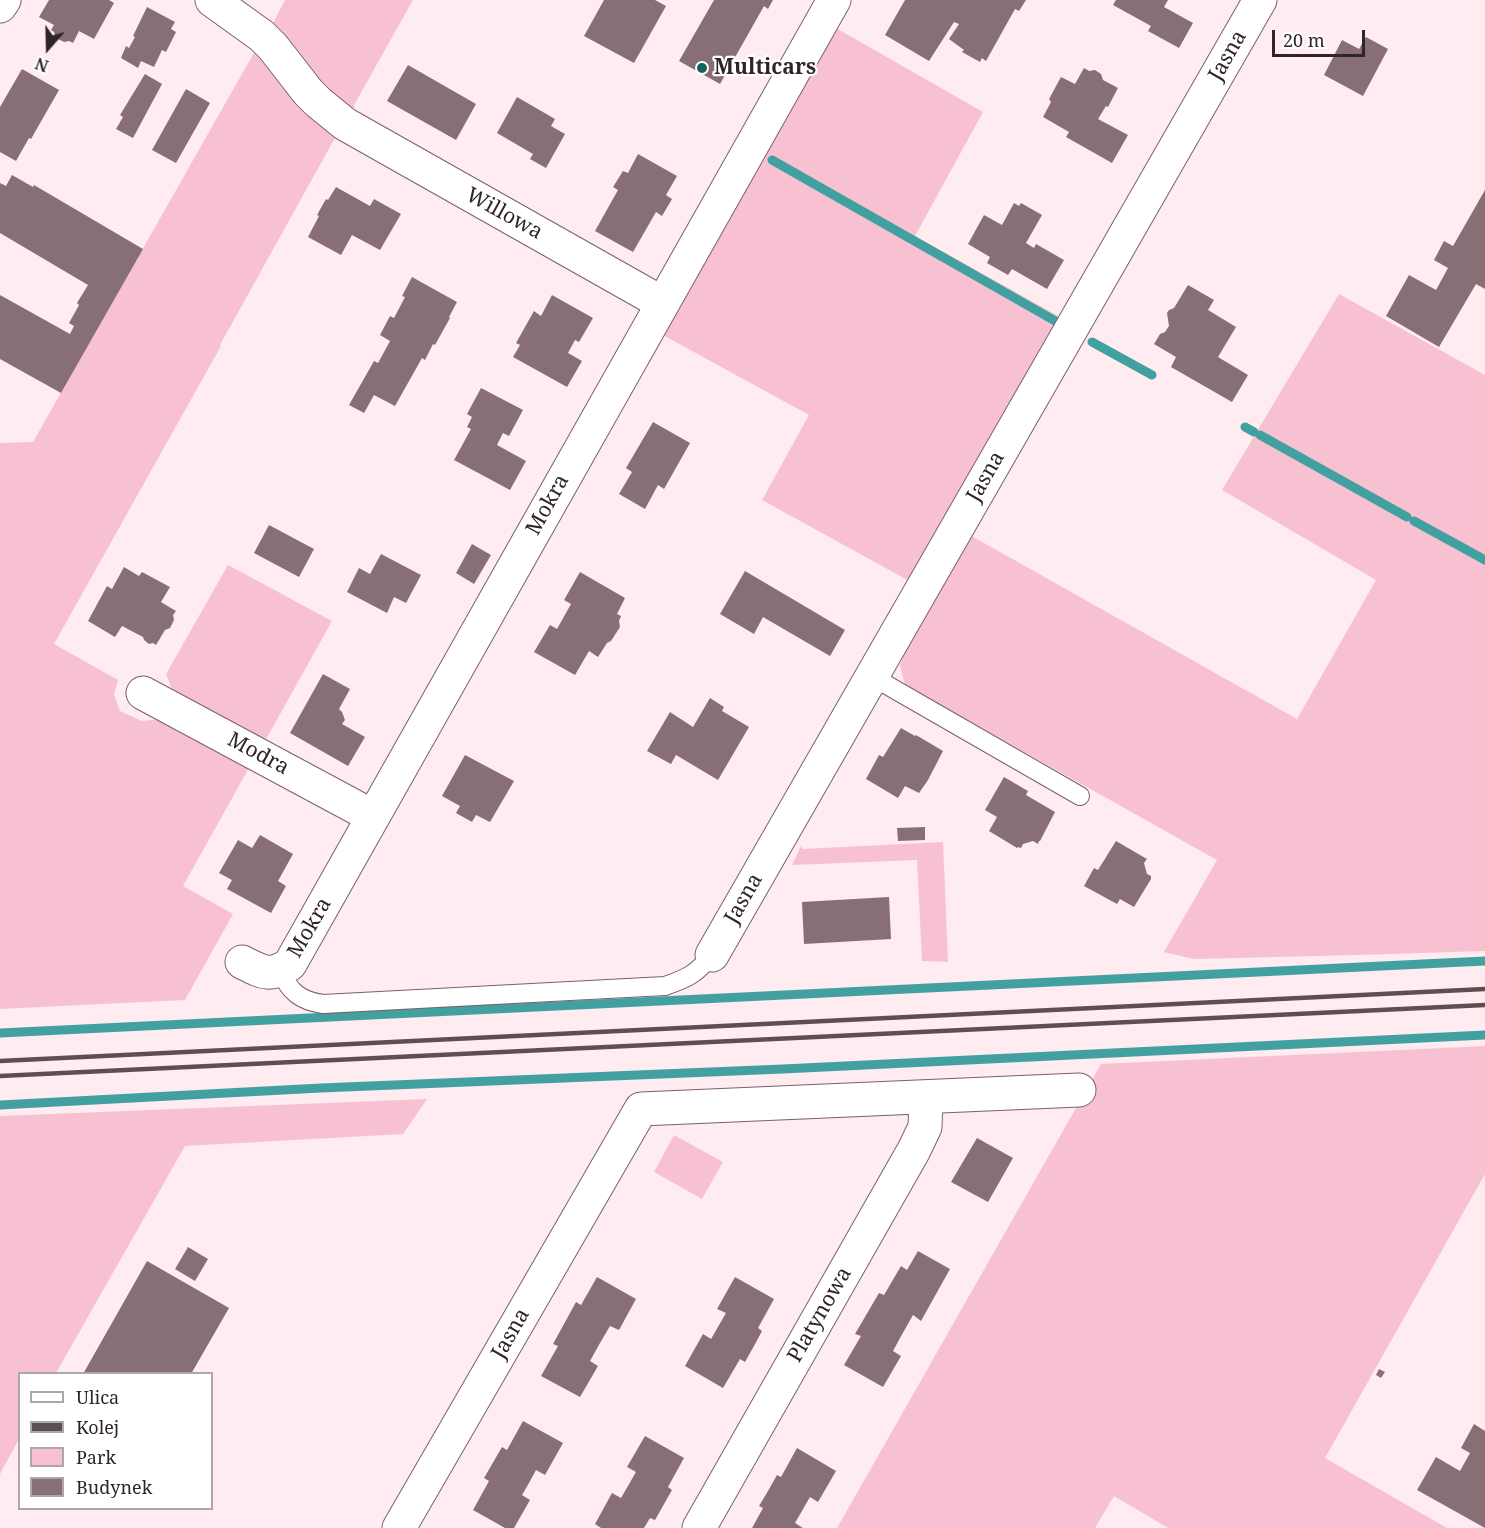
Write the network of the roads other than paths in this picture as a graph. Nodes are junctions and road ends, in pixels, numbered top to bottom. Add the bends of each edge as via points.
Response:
1 (4, 0) edge
2 (212, 0) edge
3 (834, 0) edge
4 (1260, 0) edge
5 (0, 6) edge
6 (662, 303) junction
7 (873, 677) junction
8 (143, 693) dead end
9 (1080, 796) dead end
10 (372, 816) junction
11 (712, 955) joint
12 (242, 962) dead end
13 (280, 971) junction
14 (1079, 1090) dead end
15 (926, 1098) junction
16 (399, 1528) edge
17 (699, 1528) edge

1 - 5 street
2 - 6 street, Willowa via 267,41 308,92 345,124
3 - 6 street, Mokra
4 - 7 street, Jasna
6 - 10 street, Mokra
7 - 9 lane
7 - 11 street, Jasna
8 - 10 street, Modra
10 - 13 street, Mokra via 290,964
11 - 13 lane via 686,979 665,986 324,1004 306,1000 291,990
12 - 13 street, Mokra via 261,972
14 - 15 street
15 - 16 street, Jasna via 641,1109
15 - 17 street, Platynowa via 925,1127 915,1150

